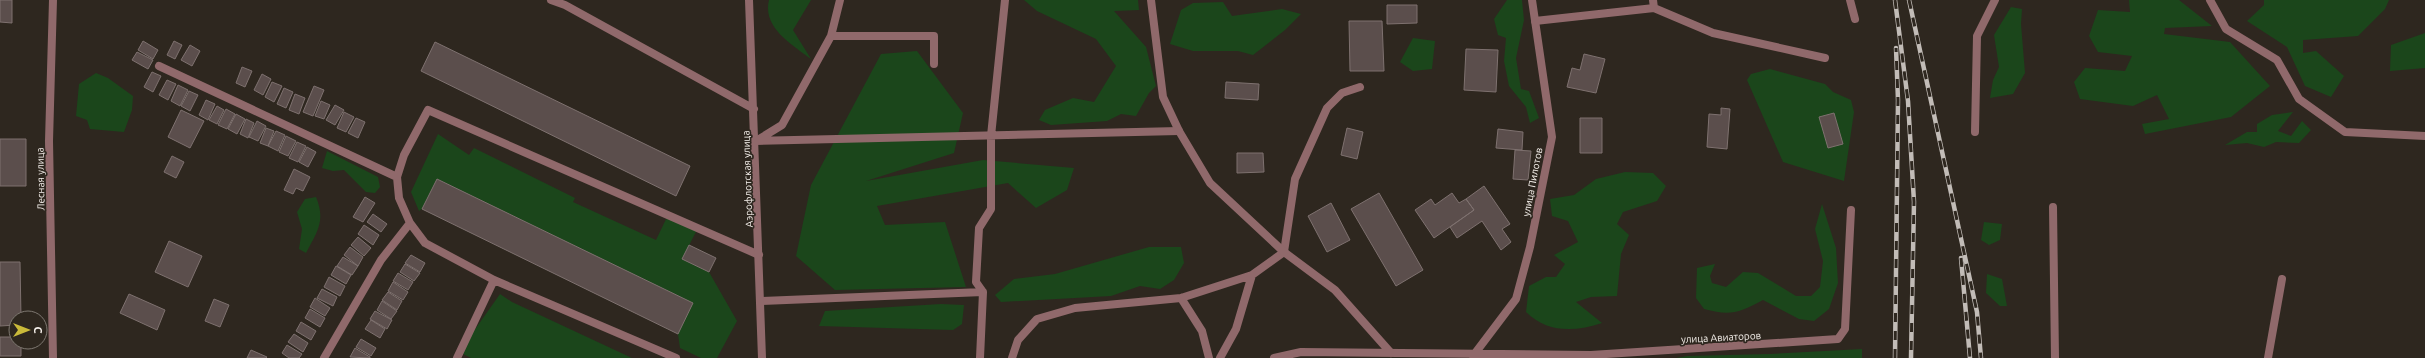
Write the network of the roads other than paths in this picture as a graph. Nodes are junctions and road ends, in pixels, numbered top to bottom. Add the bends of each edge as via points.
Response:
1 (53, 0) edge
2 (551, 0) edge
3 (749, 0) edge
4 (840, 0) edge
5 (1005, 0) edge
6 (1152, 0) edge
7 (1532, 0) edge
8 (1850, 0) edge
9 (1995, 0) edge
10 (2210, 0) edge
11 (565, 3) edge
12 (1654, 4) edge
13 (1855, 19) dead end
14 (1535, 21) junction
15 (831, 36) junction
16 (1825, 58) dead end
17 (934, 64) dead end
18 (159, 66) dead end
19 (1360, 87) dead end
20 (754, 109) junction
21 (1179, 131) junction
22 (1975, 132) dead end
23 (992, 136) junction
24 (2425, 136) edge
25 (756, 141) junction
26 (397, 177) junction
27 (2053, 207) dead end
28 (1851, 210) dead end
29 (410, 223) junction
30 (1284, 252) junction
31 (759, 255) junction
32 (1252, 275) junction
33 (494, 280) junction
34 (2282, 280) dead end
35 (983, 292) junction
36 (1181, 298) junction
37 (762, 301) junction
38 (1391, 352) junction
39 (1473, 356) edge
40 (53, 358) edge
41 (324, 358) edge
42 (457, 358) edge
43 (676, 358) edge
44 (762, 358) edge
45 (980, 358) edge
46 (1012, 358) edge
47 (1209, 358) edge
48 (1220, 358) edge
49 (1274, 358) edge
50 (2055, 358) edge
51 (2268, 358) edge

1 - 40 street, Лесная улица via 49,141
2 - 11 street
3 - 20 street, Аэрофлотская улица
4 - 15 street
5 - 23 street
6 - 21 street via 1163,98
7 - 14 street, улица Пилотов
8 - 13 street
9 - 22 street via 1978,36
10 - 24 street via 2226,29 2277,60 2299,99 2344,132
11 - 20 street
12 - 14 street
12 - 16 street via 1713,33
14 - 39 street, улица Пилотов via 1552,137 1530,247 1516,299
15 - 17 street via 934,36
15 - 25 street via 782,125
18 - 26 street
19 - 30 street via 1342,93 1327,108 1295,179
20 - 25 street, Аэрофлотская улица
21 - 23 street
21 - 30 street via 1210,183
23 - 25 street
23 - 35 street via 992,209 979,228 976,282
25 - 31 street, Аэрофлотская улица
26 - 29 street via 399,198
26 - 31 street via 404,156 428,110
27 - 50 street
28 - 39 street, улица Авиаторов via 1845,329 1838,339 1592,355
29 - 33 street via 425,243
29 - 41 street via 381,260
30 - 32 street
30 - 38 street via 1335,290
31 - 37 street, Аэрофлотская улица
32 - 36 street
32 - 48 street via 1236,330
33 - 42 street
33 - 43 street
34 - 51 street
35 - 37 street
35 - 45 street
36 - 46 street via 1075,308 1037,320 1018,340
36 - 47 street via 1202,331
37 - 44 street, Аэрофлотская улица
38 - 39 street
38 - 49 street via 1301,352

